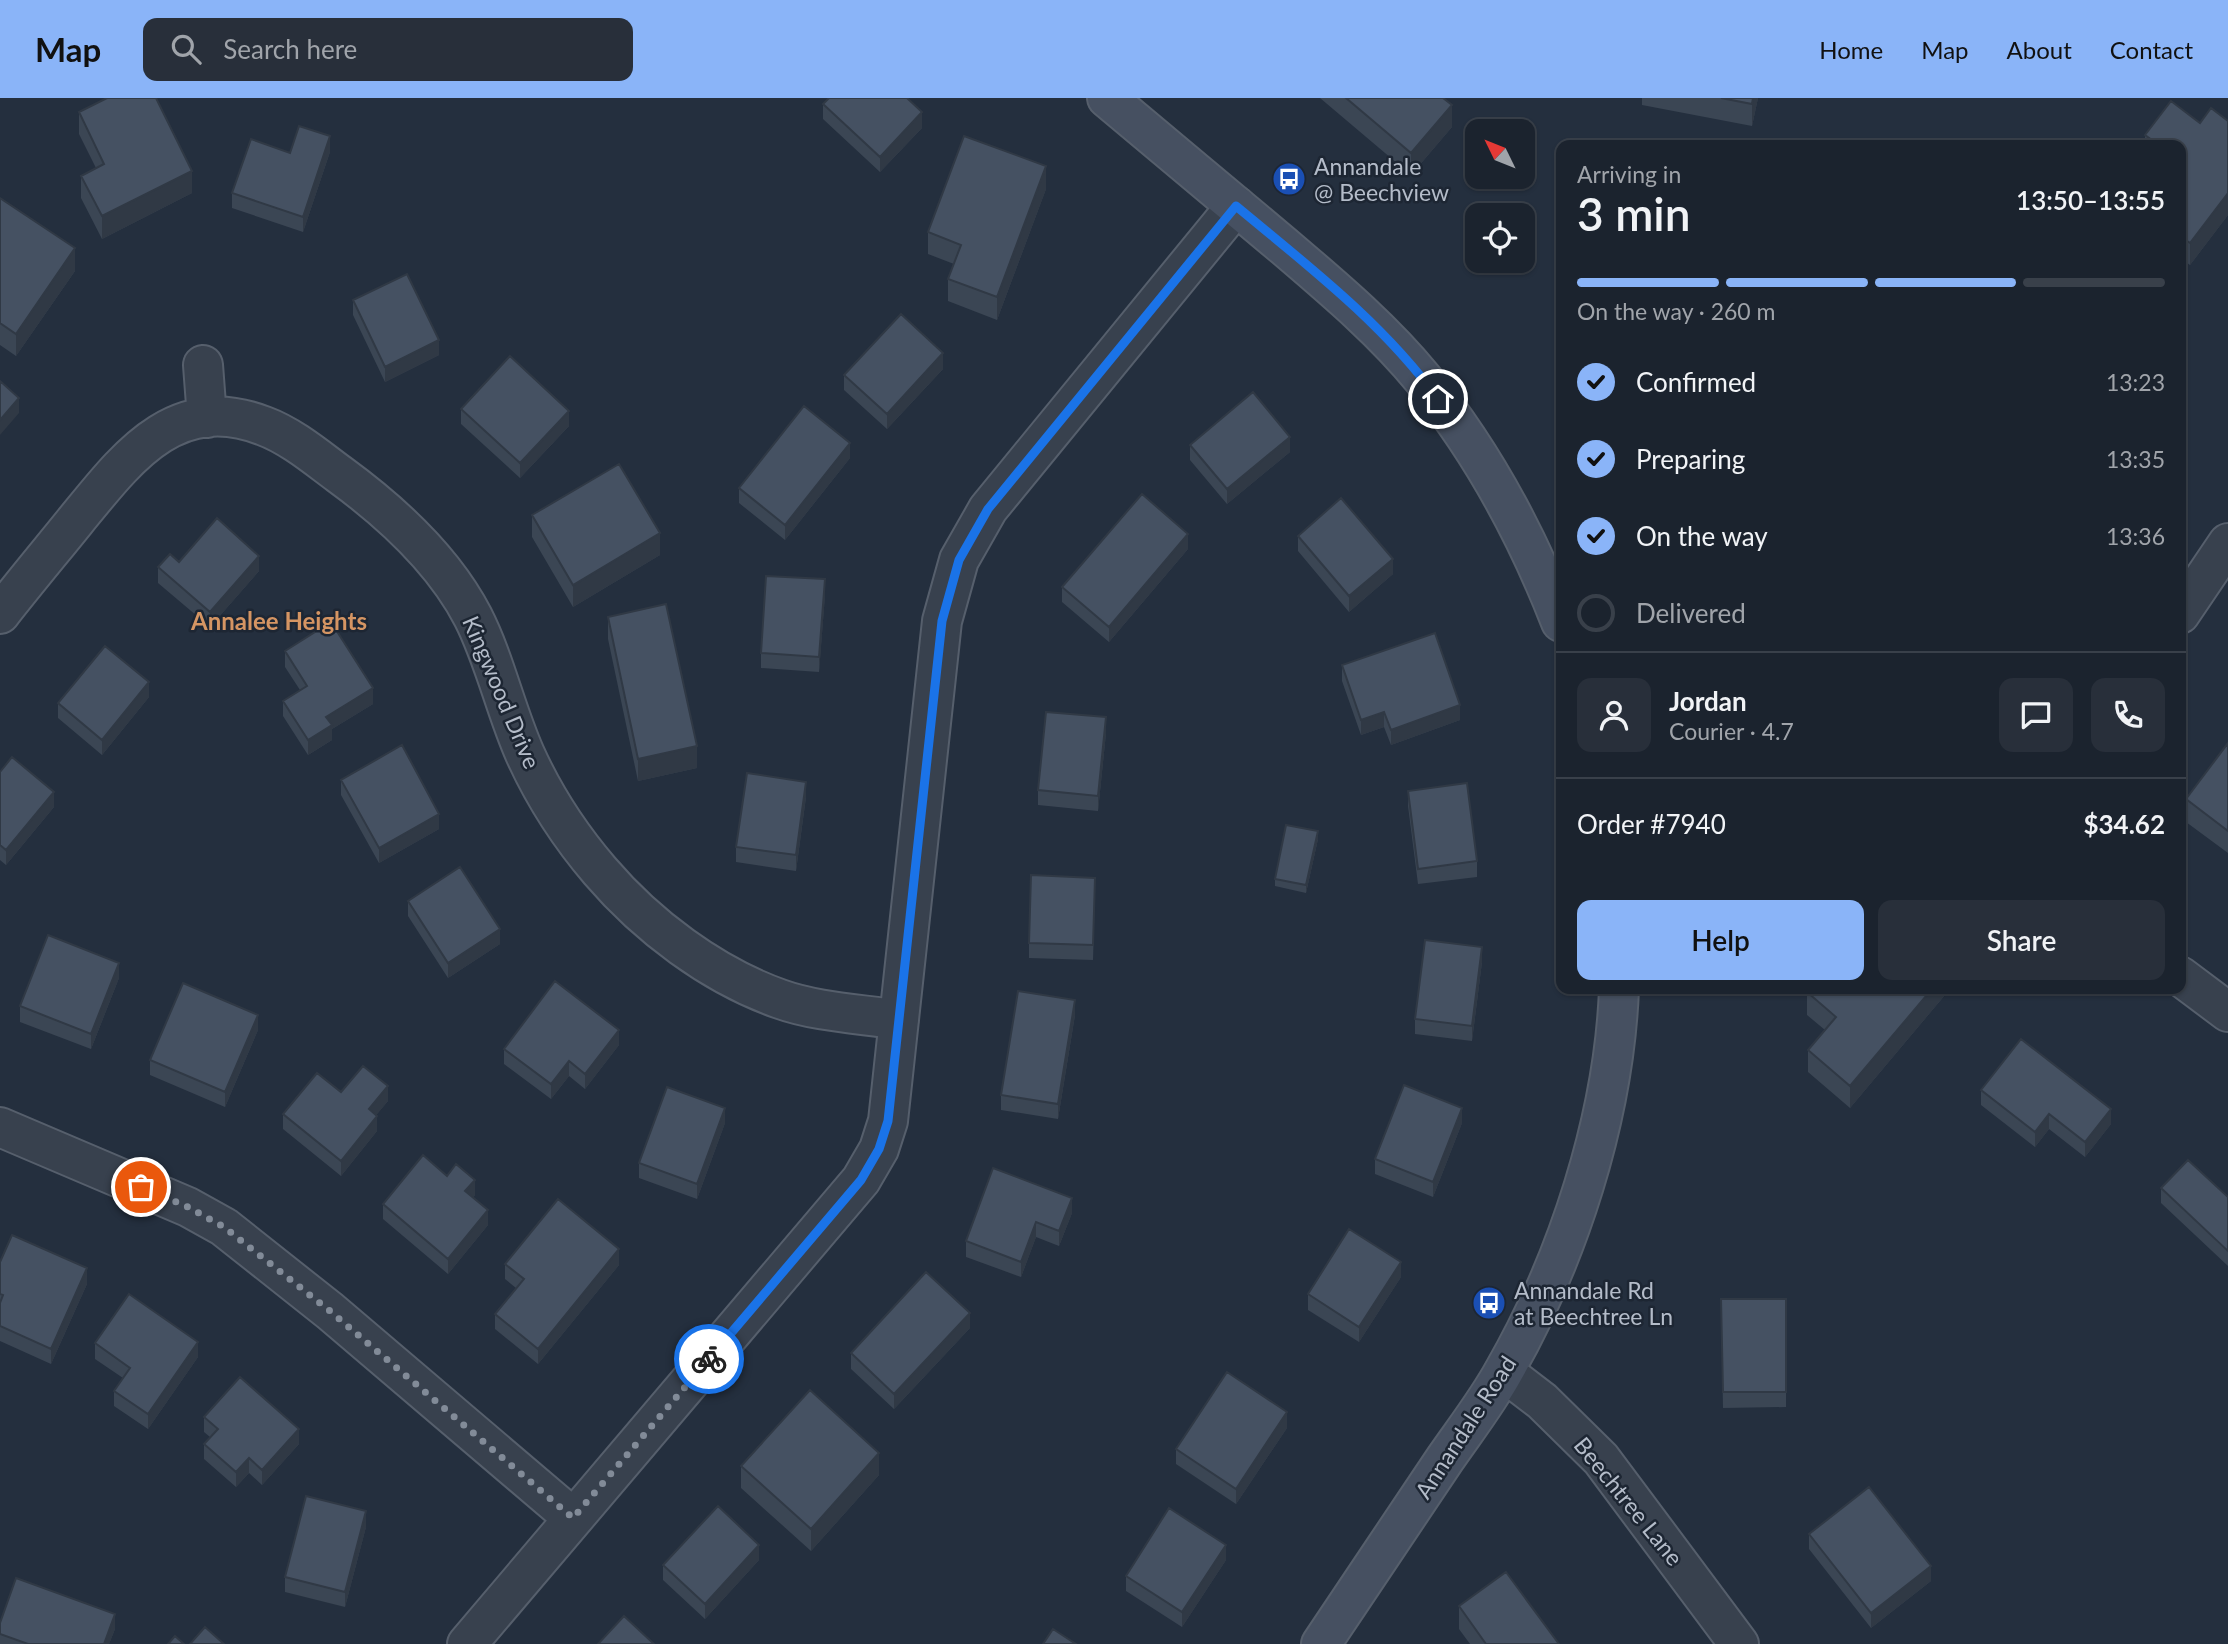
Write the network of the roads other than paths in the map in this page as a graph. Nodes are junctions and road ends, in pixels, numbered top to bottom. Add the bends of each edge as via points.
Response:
1 (1107, 98) edge
2 (1236, 206) junction
3 (204, 365) dead end
4 (207, 418) junction
5 (2228, 543) edge
6 (2186, 605) edge
7 (1556, 609) edge
8 (0, 614) edge
9 (2186, 980) edge
10 (1619, 994) edge
11 (2228, 1012) edge
12 (899, 1020) junction
13 (0, 1127) edge
14 (1504, 1372) junction
15 (573, 1518) junction
16 (467, 1644) edge
17 (1321, 1644) edge
18 (1739, 1644) edge

1 - 2 main road
2 - 7 main road via 1368,321 1423,378 1509,506
2 - 12 street via 988,509 959,560 942,621
3 - 4 street
4 - 8 street, Kingwood Drive via 170,428 136,450
4 - 12 street, Kingwood Drive via 235,418 265,426 304,448 397,520 446,575 472,616 525,753 559,818 601,873 645,918 711,965 779,999
5 - 6 street
9 - 11 street
10 - 14 main road, Annandale Road via 1605,1104 1580,1196 1547,1287
12 - 15 street via 888,1121 861,1180
13 - 15 street via 188,1207 224,1227
14 - 17 main road, Annandale Road
14 - 18 street, Beechtree Lane via 1542,1401 1601,1459
15 - 16 street

